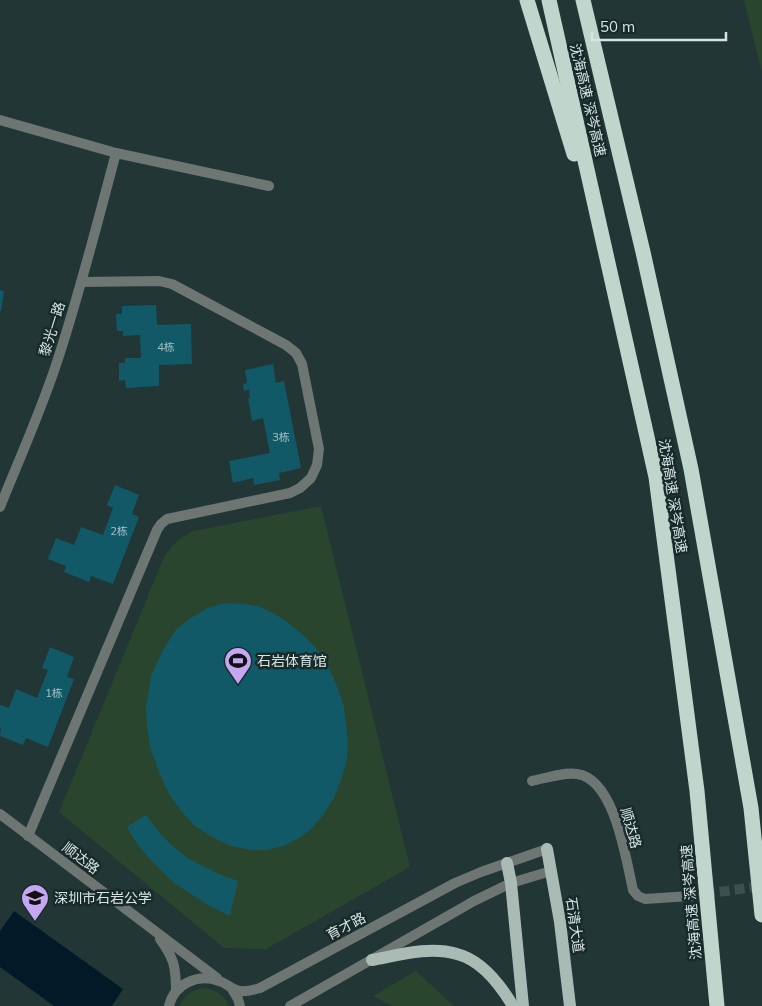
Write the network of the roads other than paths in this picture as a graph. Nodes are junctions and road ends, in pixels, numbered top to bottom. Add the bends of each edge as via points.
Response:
1 (527, 0) edge
2 (549, 0) edge
3 (583, 0) edge
4 (0, 120) edge
5 (116, 153) junction
6 (269, 186) dead end
7 (608, 264) junction
8 (80, 282) junction
9 (0, 507) edge
10 (532, 781) dead end
11 (0, 814) edge
12 (28, 836) junction
13 (547, 850) joint
14 (507, 863) junction
15 (552, 871) junction
16 (511, 884) junction
17 (690, 896) tunnel mouth
18 (762, 915) edge
19 (146, 924) junction
20 (372, 960) junction
21 (222, 981) junction
22 (232, 989) junction
23 (176, 991) junction
24 (169, 1006) edge
25 (240, 1006) edge
26 (290, 1006) edge
27 (513, 1006) edge
28 (523, 1006) edge
29 (570, 1006) edge
30 (717, 1006) edge

1 - 7 highway
2 - 7 highway, 沈海高速 深岑高速
3 - 18 highway, 沈海高速 深岑高速 via 691,469 751,808
4 - 5 street
5 - 6 street
5 - 8 street, 黎光一路
7 - 30 highway, 沈海高速 深岑高速 via 656,477 697,791
8 - 9 street, 黎光一路 via 41,408
8 - 12 street via 159,281 172,284 286,345 302,364 319,450 318,464 310,478 290,493 167,519 161,524
10 - 17 street, 顺达路 via 566,774 578,774 592,780 612,809 638,896
11 - 12 street, 顺达路
12 - 19 street, 顺达路
13 - 14 street, 育才路
13 - 15 main road, 石清大道
14 - 16 main road
14 - 22 street, 育才路 via 455,883 260,988 250,991
15 - 16 street
15 - 29 main road, 石清大道
16 - 20 street via 474,901
16 - 28 main road
19 - 21 street, 顺达路
19 - 23 street, 顺达路 via 173,959
20 - 26 street
20 - 27 main road via 420,952 458,954 469,958 488,974
21 - 22 street
21 - 23 street via 197,978
22 - 25 street
23 - 24 street

